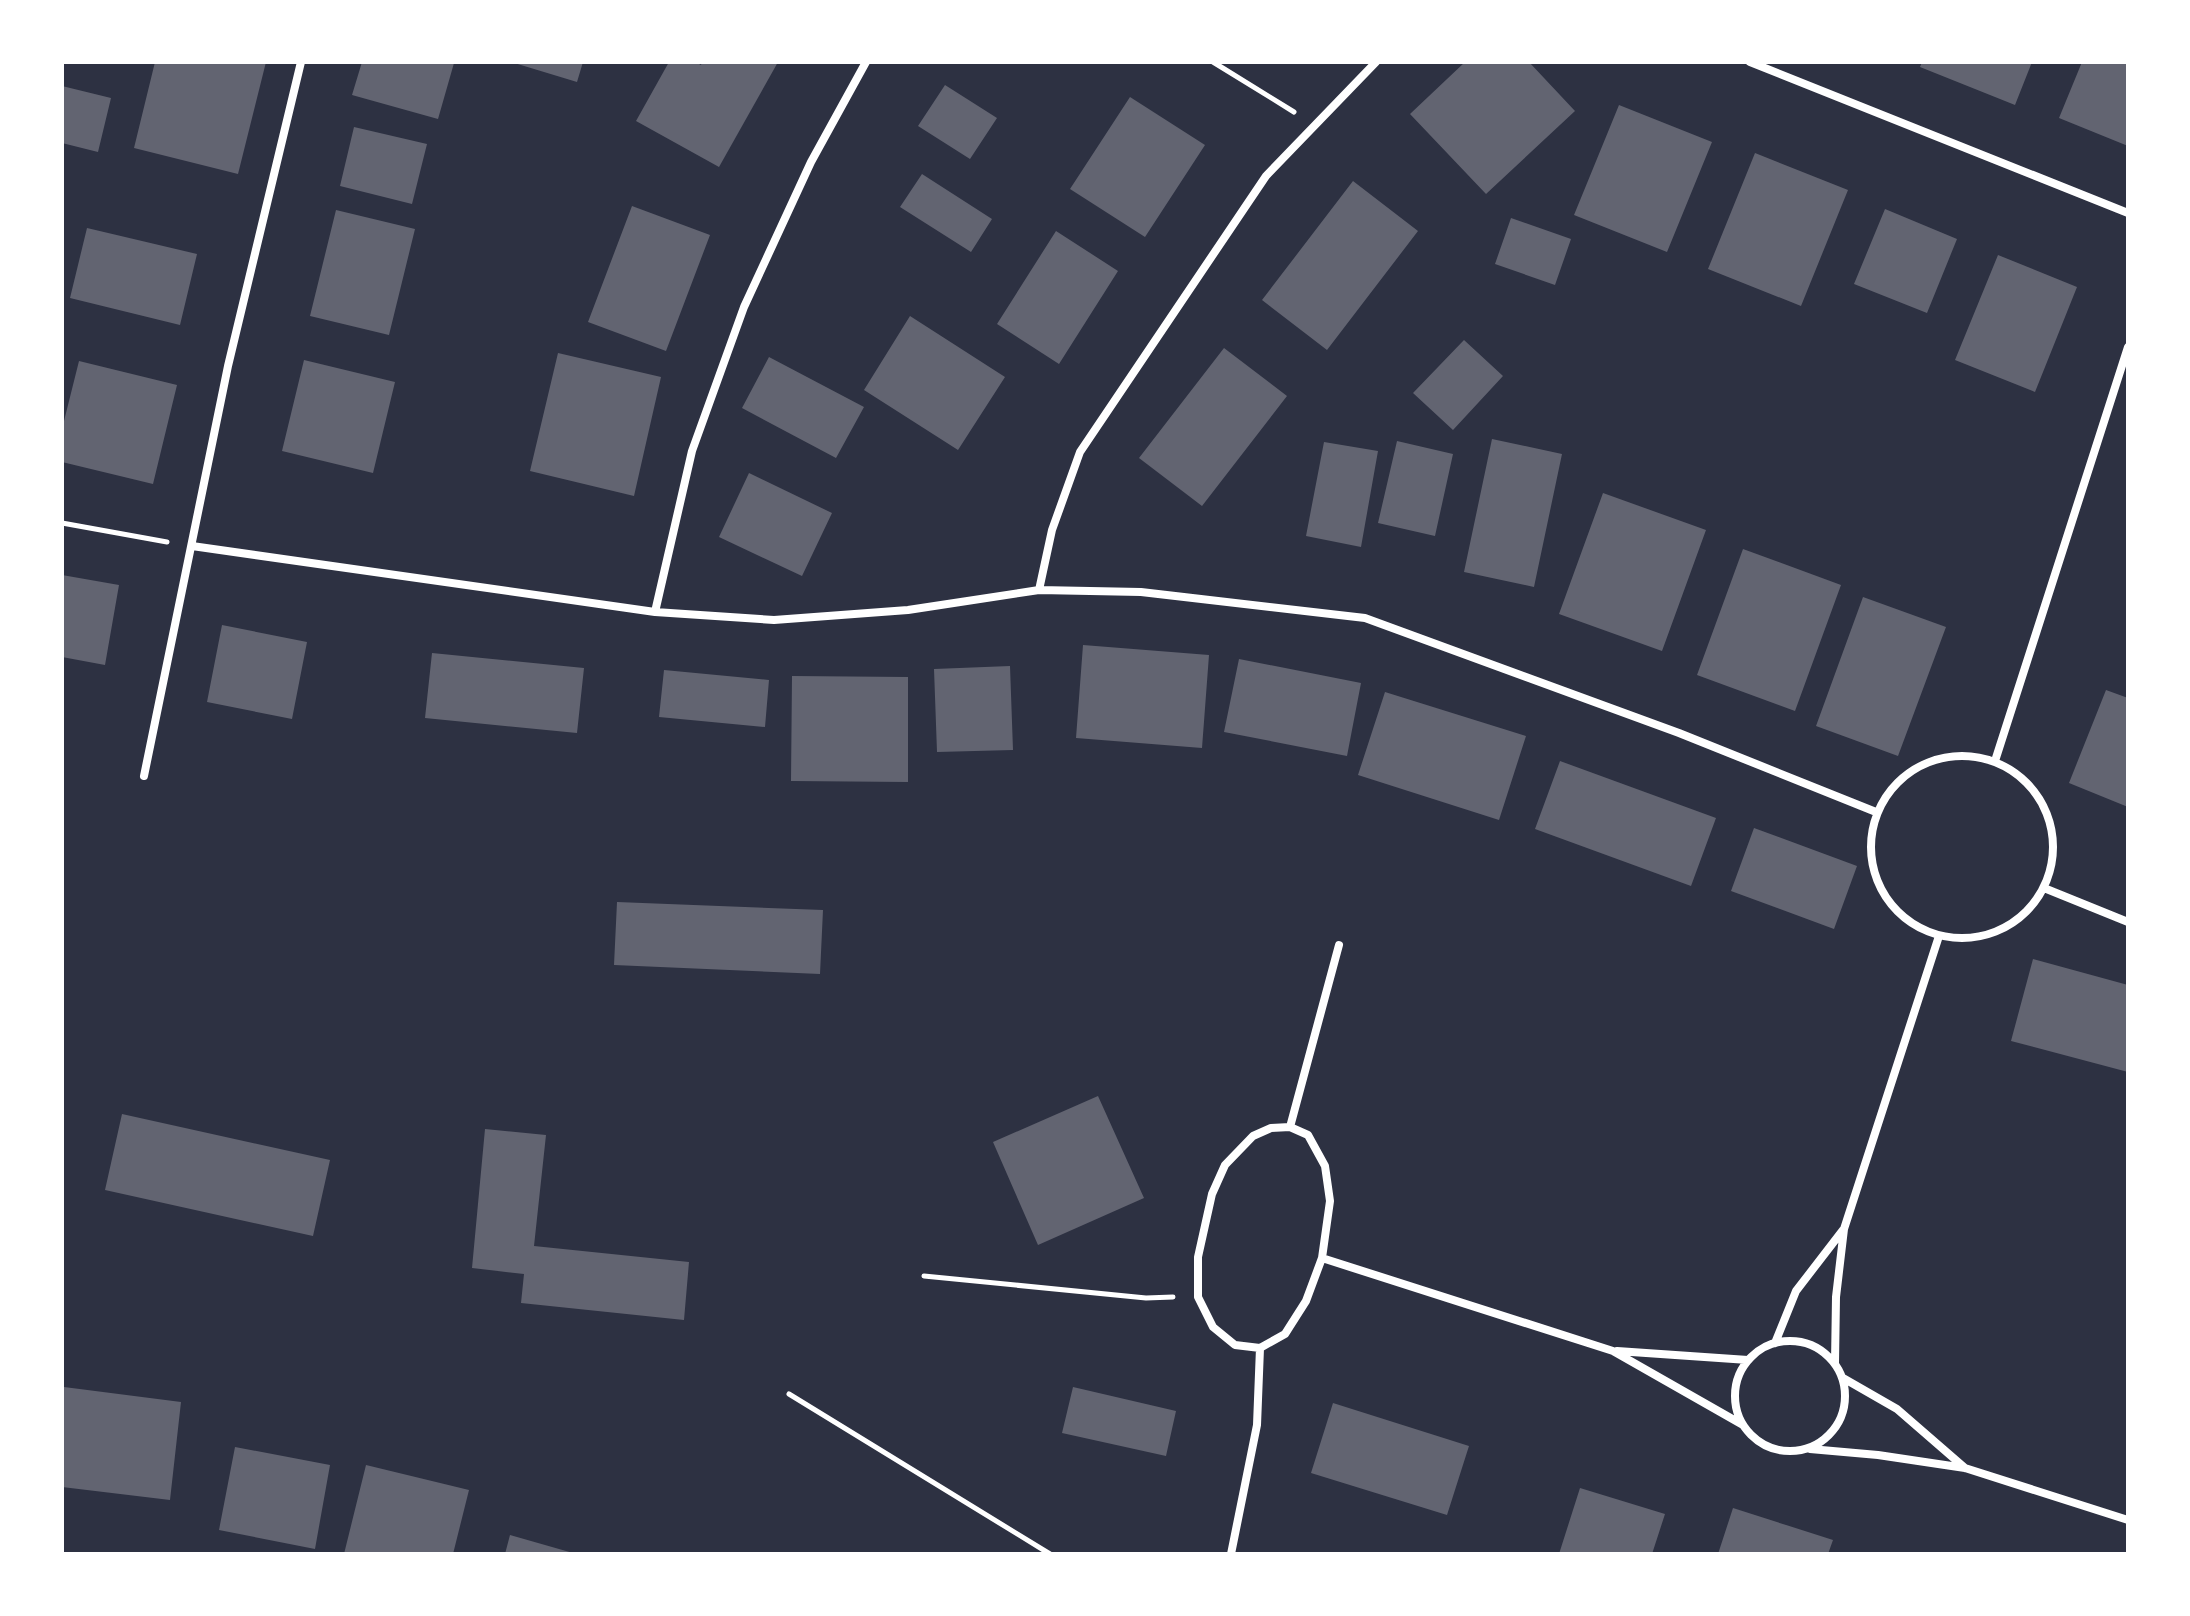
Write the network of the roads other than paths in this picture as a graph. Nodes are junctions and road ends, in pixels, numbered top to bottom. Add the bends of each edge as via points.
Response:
1 (301, 62) edge
2 (866, 62) edge
3 (1376, 62) edge
4 (1750, 62) edge
5 (2128, 213) edge
6 (2128, 347) edge
7 (192, 546) junction
8 (1039, 590) junction
9 (655, 612) junction
10 (1995, 761) junction
11 (144, 776) dead end
12 (1876, 812) junction
13 (2044, 888) junction
14 (2128, 922) edge
15 (1939, 936) junction
16 (1339, 945) dead end
17 (1290, 1127) junction
18 (1844, 1229) junction
19 (1322, 1258) junction
20 (1775, 1343) junction
21 (1260, 1348) junction
22 (1613, 1351) junction
23 (1748, 1360) junction
24 (1835, 1363) junction
25 (1843, 1378) junction
26 (1743, 1425) junction
27 (1807, 1449) junction
28 (1965, 1468) junction
29 (2128, 1520) edge
30 (1231, 1554) edge

1 - 7 street via 228,366
2 - 9 street via 811,162 744,307 692,451
3 - 8 street via 1266,176 1080,452 1052,530
4 - 5 street
6 - 10 street
7 - 9 street
7 - 11 street
8 - 9 street via 908,610 774,620
8 - 12 street via 1141,592 1365,618
10 - 12 street via 1967,755 1912,769
10 - 13 street via 2021,776 2041,800 2052,828 2053,859
12 - 15 street via 1869,842 1873,873 1887,902 1910,923
13 - 14 street
13 - 15 street via 2026,913 2000,931 1970,939
15 - 18 street
16 - 17 street
17 - 19 street via 1308,1135 1325,1166 1330,1201
17 - 21 street via 1253,1136 1225,1165 1212,1194 1198,1257 1198,1297 1213,1327 1235,1345
18 - 20 street via 1796,1291
18 - 24 street
19 - 21 street via 1306,1301 1285,1334
19 - 22 street
20 - 23 street
20 - 24 street via 1807,1343
21 - 30 street via 1257,1425
22 - 23 street
22 - 26 street
23 - 26 street via 1735,1390
24 - 25 street
25 - 27 street via 1844,1411 1824,1440
25 - 28 street via 1897,1409
26 - 27 street via 1771,1448
27 - 28 street
28 - 29 street

